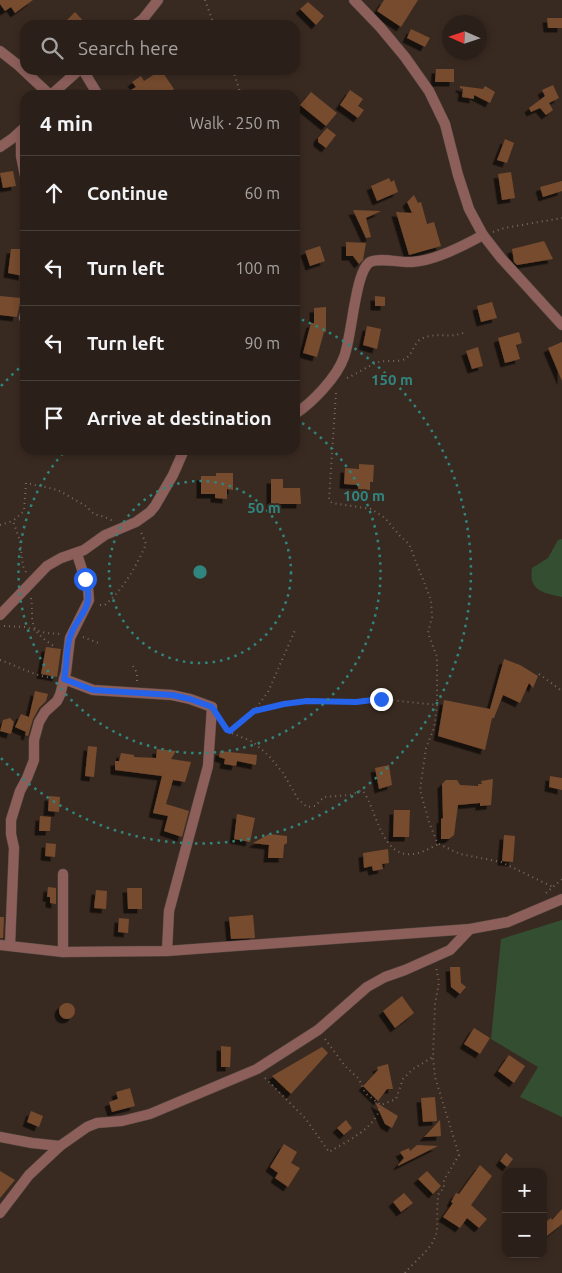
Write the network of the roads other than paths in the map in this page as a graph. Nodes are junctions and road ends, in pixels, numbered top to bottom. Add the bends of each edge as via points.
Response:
1 (158, 0) edge
2 (354, 0) edge
3 (142, 20) edge
4 (0, 50) edge
5 (20, 67) edge
6 (29, 75) edge
7 (73, 75) edge
8 (86, 75) edge
9 (45, 90) edge
10 (56, 90) edge
11 (95, 90) edge
12 (20, 132) edge
13 (0, 147) edge
14 (483, 235) junction
15 (562, 325) edge
16 (300, 410) edge
17 (181, 455) edge
18 (77, 554) junction
19 (0, 620) edge
20 (64, 679) junction
21 (63, 874) dead end
22 (562, 899) edge
23 (470, 930) junction
24 (5, 945) edge
25 (167, 951) junction
26 (64, 952) junction
27 (0, 1137) edge
28 (60, 1146) junction
29 (0, 1214) edge

1 - 3 street
2 - 14 street via 406,57 429,91 446,124 469,209
4 - 5 street
6 - 9 street
7 - 10 street
8 - 11 street
12 - 13 street
14 - 15 street
14 - 16 street via 424,260 370,262 360,278 344,357 336,373
17 - 18 street via 155,506 136,522 105,535
18 - 19 street via 47,566
18 - 20 street via 88,588 87,606 69,642
20 - 24 street via 57,702 39,722 34,740 34,760 11,820 14,848
20 - 25 street via 93,690 181,697 212,707 208,766 169,911
21 - 26 street
22 - 23 street via 508,922
23 - 25 street
23 - 28 street via 450,950 367,987 318,1030 257,1069 150,1114 87,1126
24 - 26 street
25 - 26 street
27 - 28 street
28 - 29 street via 29,1175

